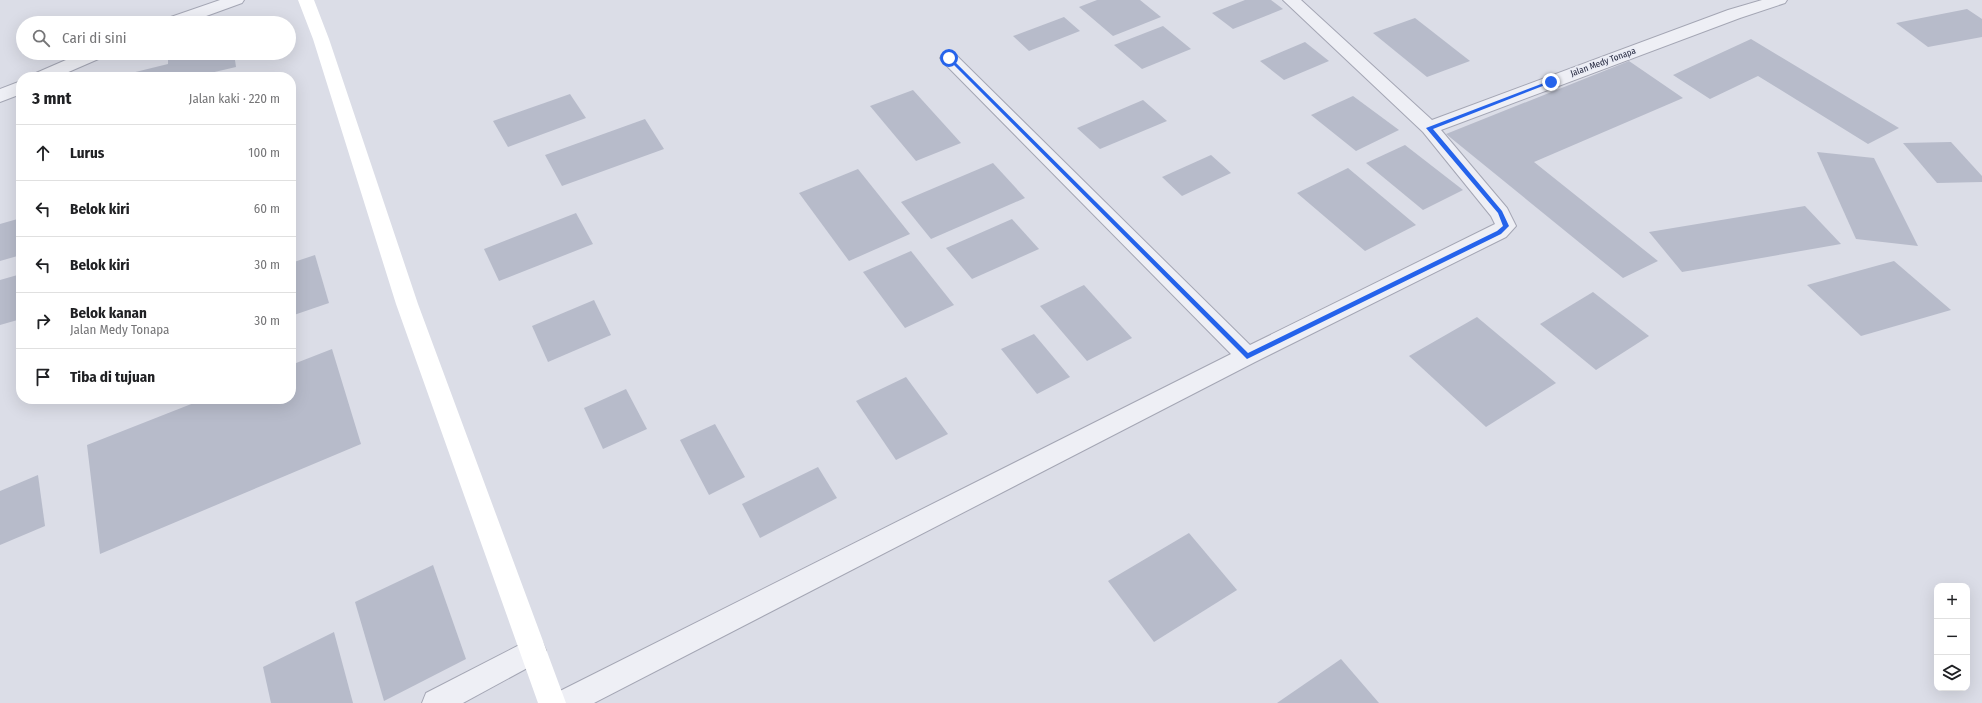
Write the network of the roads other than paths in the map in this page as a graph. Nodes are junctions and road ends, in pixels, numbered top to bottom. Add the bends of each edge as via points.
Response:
1 (236, 0) edge
2 (306, 0) edge
3 (1291, 0) edge
4 (1779, 0) edge
5 (191, 16) edge
6 (949, 58) dead end
7 (81, 60) edge
8 (53, 72) edge
9 (16, 89) edge
10 (0, 96) edge
11 (1429, 128) junction
12 (1247, 356) junction
13 (533, 651) junction
14 (436, 703) edge
15 (552, 703) edge
16 (566, 703) edge

1 - 5 street
2 - 13 street via 324,46 407,304
3 - 11 street
4 - 11 street, Jalan Medy Tonapa via 1734,14
6 - 12 street
7 - 8 street
9 - 10 street
11 - 12 street via 1500,212 1506,226 1499,232
12 - 16 street
13 - 14 street
13 - 15 street

